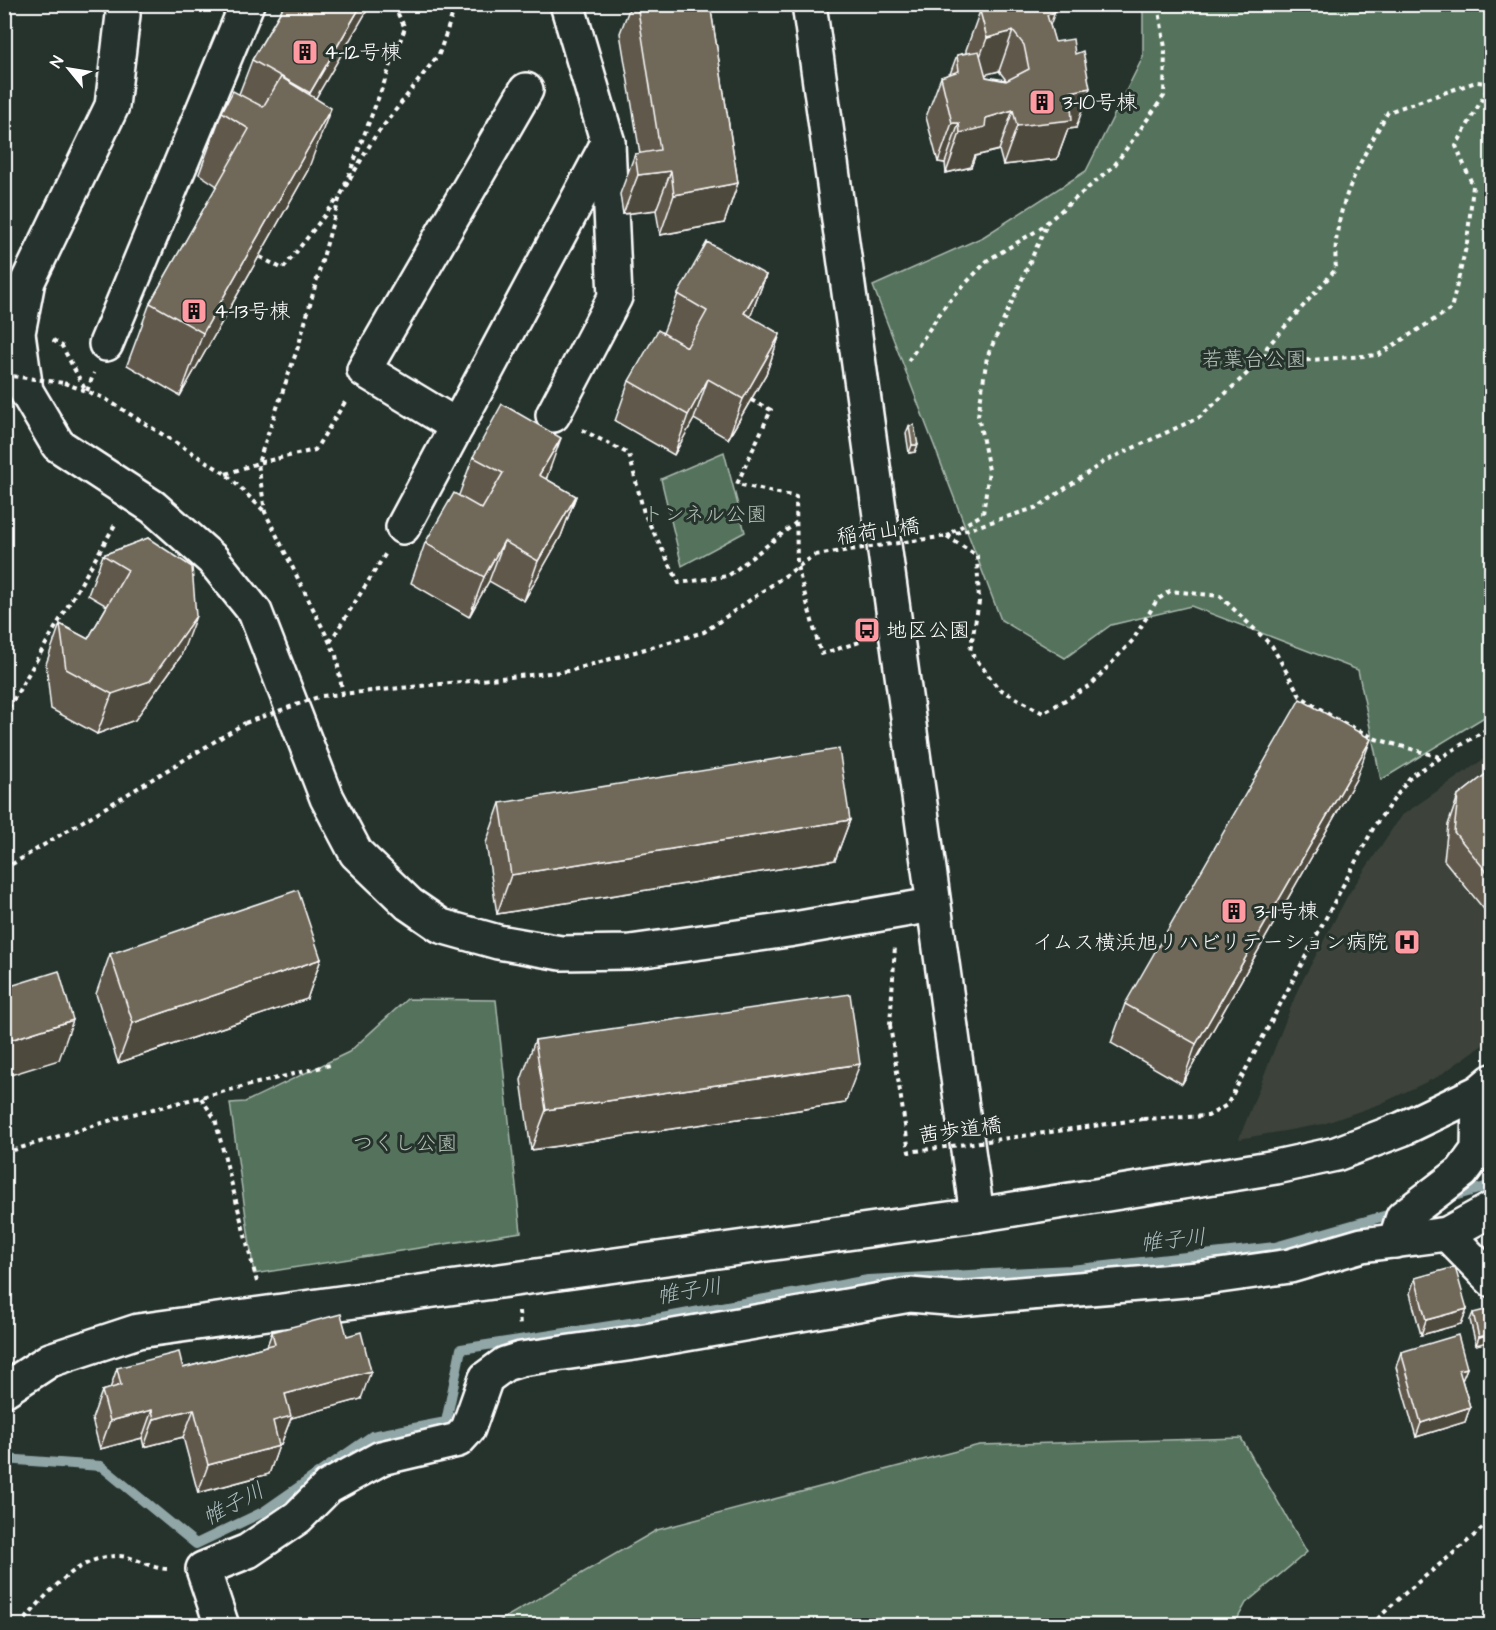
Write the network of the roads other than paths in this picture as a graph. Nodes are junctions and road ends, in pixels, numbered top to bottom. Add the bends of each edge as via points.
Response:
1 (122, 4) edge
2 (247, 4) edge
3 (567, 4) edge
4 (809, 4) edge
5 (526, 90) dead end
6 (608, 143) junction
7 (106, 344) dead end
8 (553, 415) road end
9 (457, 426) junction
10 (403, 527) road end
11 (933, 905) junction
12 (1485, 1086) edge
13 (1491, 1209) edge
14 (977, 1215) junction
15 (1447, 1234) junction
16 (1395, 1241) junction
17 (1491, 1280) edge
18 (4, 1390) edge
19 (222, 1626) edge

1 - 11 street via 112,106 28,281 18,333 26,391 58,445 153,507 213,560 255,612 327,798 356,853 409,904 441,926 498,942 561,952 630,952
2 - 7 street
3 - 6 street
4 - 11 street
5 - 9 street via 364,370
6 - 8 street via 615,297
6 - 9 street
9 - 10 street
11 - 14 street
12 - 14 street via 1402,1129 1336,1154
12 - 16 street via 1478,1150 1462,1172 1403,1217
13 - 15 street
14 - 18 street via 138,1330 50,1360
15 - 16 street
15 - 17 street
16 - 19 street via 1362,1245 1290,1266 1198,1279 959,1299 910,1295 505,1364 486,1378 468,1428 458,1440 381,1458 328,1487 298,1517 248,1551 204,1569

